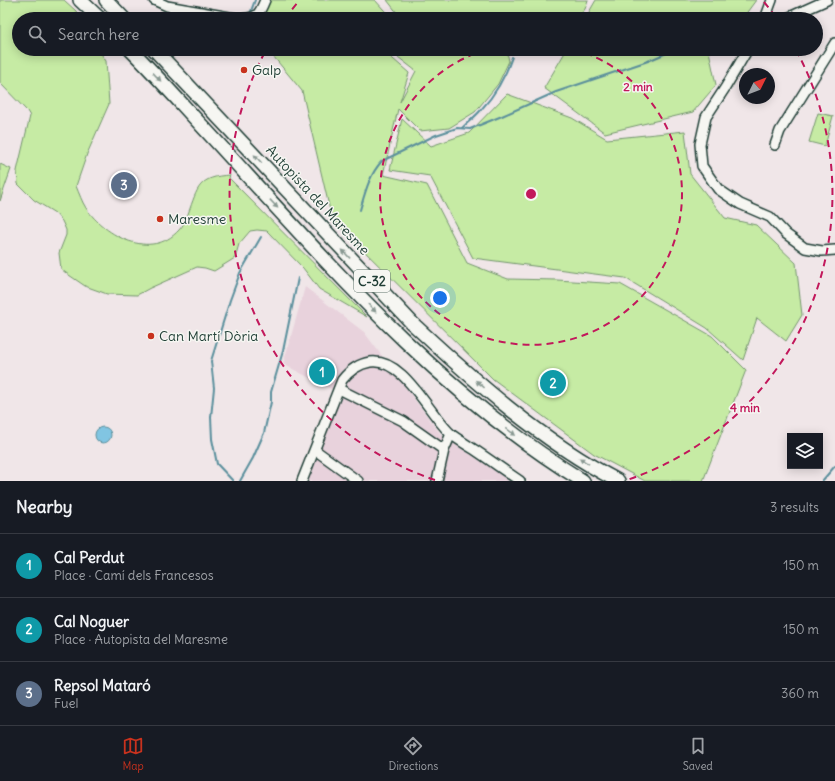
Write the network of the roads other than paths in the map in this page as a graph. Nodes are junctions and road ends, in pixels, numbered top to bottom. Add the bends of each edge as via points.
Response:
1 (80, 0) edge
2 (106, 0) edge
3 (154, 0) edge
4 (265, 0) edge
5 (772, 0) edge
6 (827, 0) edge
7 (93, 12) edge
8 (117, 12) edge
9 (202, 12) edge
10 (260, 12) edge
11 (768, 12) edge
12 (800, 12) edge
13 (834, 48) edge
14 (136, 56) edge
15 (161, 56) edge
16 (744, 56) edge
17 (775, 145) dead end
18 (835, 250) edge
19 (339, 389) junction
20 (451, 434) junction
21 (314, 450) junction
22 (444, 450) junction
23 (302, 481) edge
24 (358, 481) edge
25 (437, 481) edge
26 (520, 481) edge
27 (583, 481) edge
28 (618, 481) edge

1 - 7 highway
2 - 8 highway
3 - 9 street via 167,6
4 - 10 street
5 - 11 street
6 - 12 street
13 - 17 street via 780,131
14 -> 27 highway, C-32 via 392,329 496,420
28 -> 15 highway, Autopista del Maresme / C-32 via 561,446 505,405 446,356
16 - 18 street via 706,117 700,144 702,166 718,189 740,204 770,217 786,234 805,248
19 - 20 street via 342,380 354,367 376,362 388,364 413,388
19 - 21 street
19 - 22 street via 403,421
20 - 22 street
20 - 26 street
21 - 23 street
21 - 24 street
22 - 25 street

